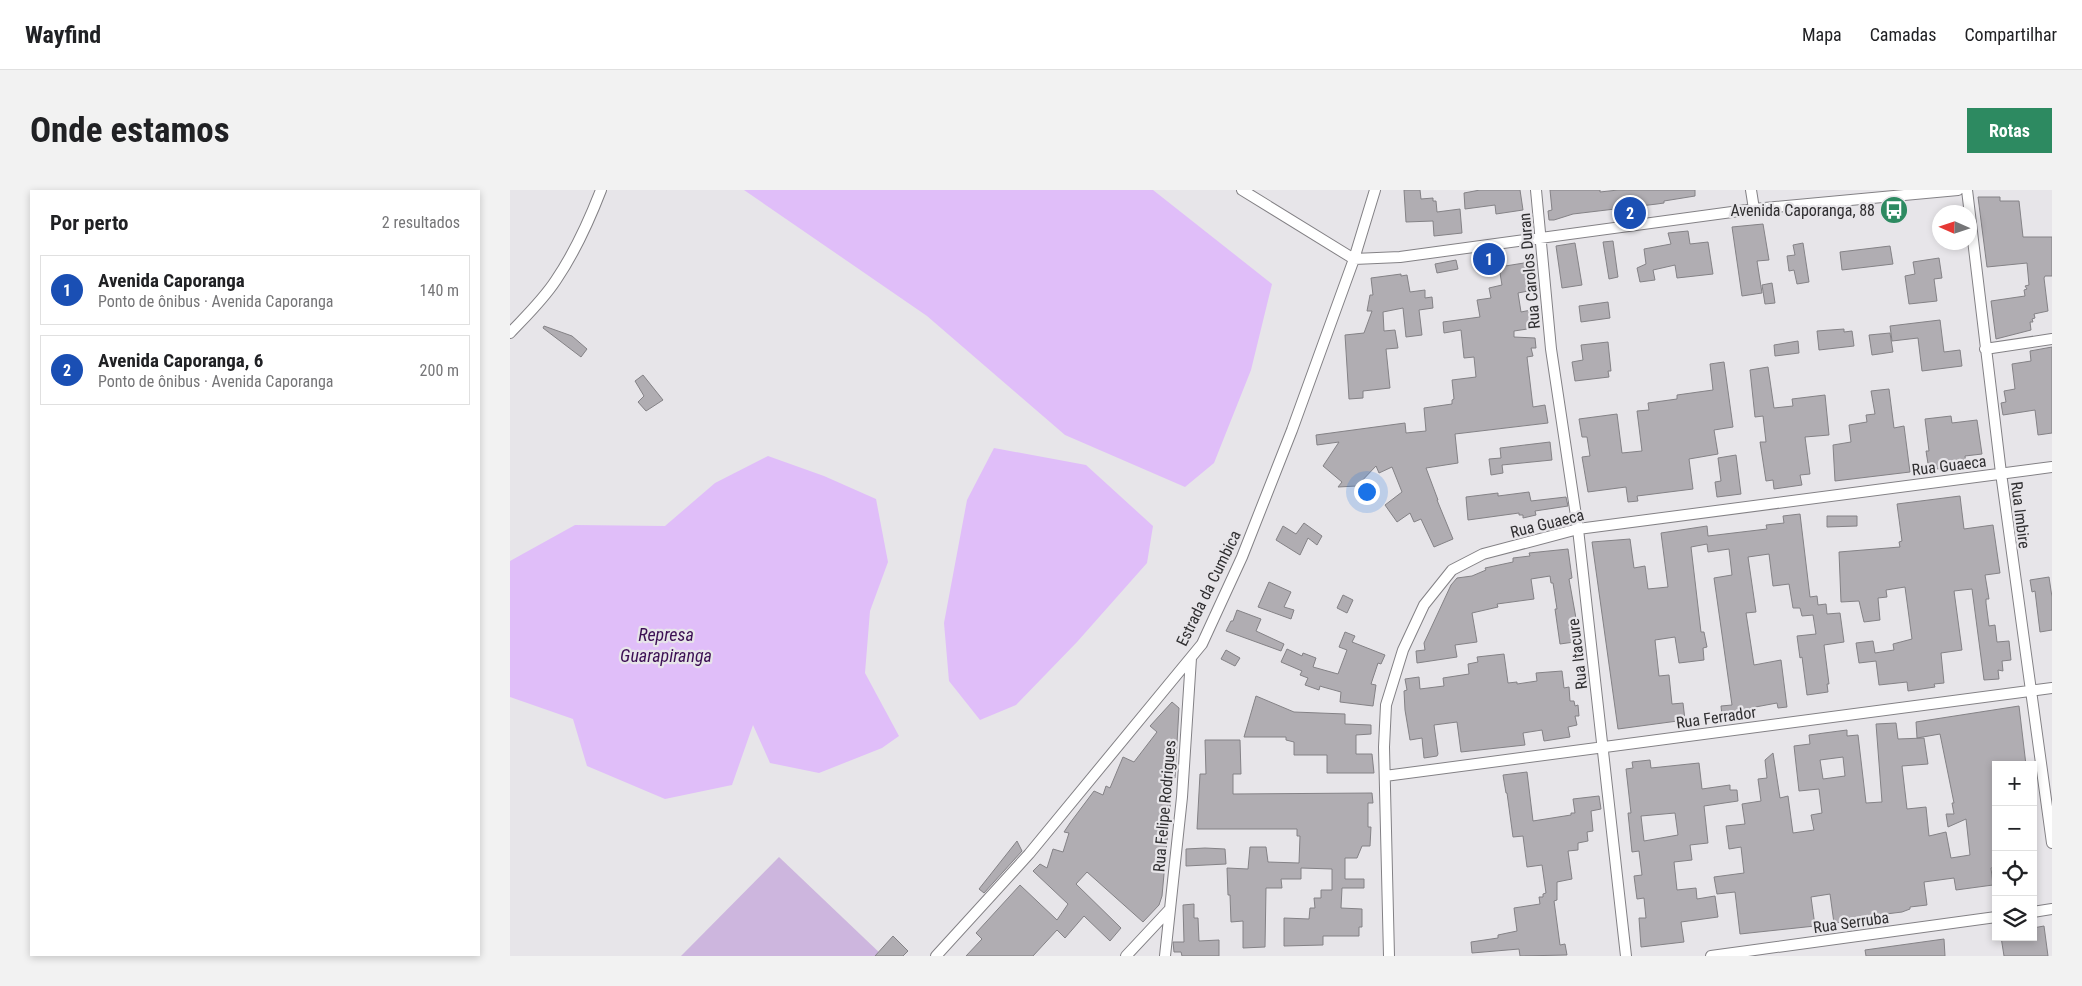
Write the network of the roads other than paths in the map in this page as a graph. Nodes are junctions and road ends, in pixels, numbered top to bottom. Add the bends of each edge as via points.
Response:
1 (601, 190) edge
2 (1242, 190) edge
3 (1374, 190) edge
4 (1536, 190) edge
5 (1751, 190) edge
6 (1958, 190) edge
7 (1967, 190) edge
8 (1754, 209) junction
9 (1541, 237) junction
10 (1354, 259) junction
11 (510, 333) edge
12 (2052, 340) edge
13 (1985, 348) junction
14 (1551, 349) joint
15 (2052, 467) edge
16 (2001, 473) junction
17 (1578, 529) junction
18 (1191, 658) junction
19 (2052, 688) edge
20 (2031, 691) junction
21 (1603, 748) junction
22 (1385, 776) junction
23 (2052, 843) edge
24 (2052, 909) edge
25 (1169, 910) junction
26 (2037, 911) edge
27 (1992, 918) edge
28 (936, 956) edge
29 (1126, 956) edge
30 (1165, 956) edge
31 (1389, 956) edge
32 (1626, 956) edge
33 (1711, 956) edge

1 - 11 street via 587,227 556,280
2 - 10 street
3 - 10 street, Estrada da Cumbica
4 - 9 street, Rua Carolos Duran
5 - 8 street
6 - 8 street
7 - 13 street, Rua Imbire
8 - 9 street
9 - 10 street via 1400,257
9 - 14 street, Rua Carolos Duran
10 - 18 street, Estrada da Cumbica via 1242,557 1202,644
12 - 13 street
13 - 16 street, Rua Imbire
14 - 17 street, Rua Itacure
15 - 16 street, Rua Guaeca
16 - 17 street, Rua Guaeca
16 - 20 street, Rua Imbire
17 - 21 street, Rua Itacure
17 - 22 street, Rua Guaeca via 1483,554 1452,570 1424,605 1391,686 1384,725
18 - 25 street, Rua Felipe Rodrigues via 1182,797
18 - 28 street, Estrada da Cumbica via 1029,854
19 - 20 street, Rua Ferrador
20 - 21 street, Rua Ferrador
20 - 23 street, Rua Imbire
21 - 22 street, Rua Ferrador
21 - 32 street, Rua Itacure
22 - 31 street, Rua Guaeca
24 - 26 street
25 - 29 street
25 - 30 street, Rua Felipe Rodrigues
27 - 33 street, Rua Serruba

